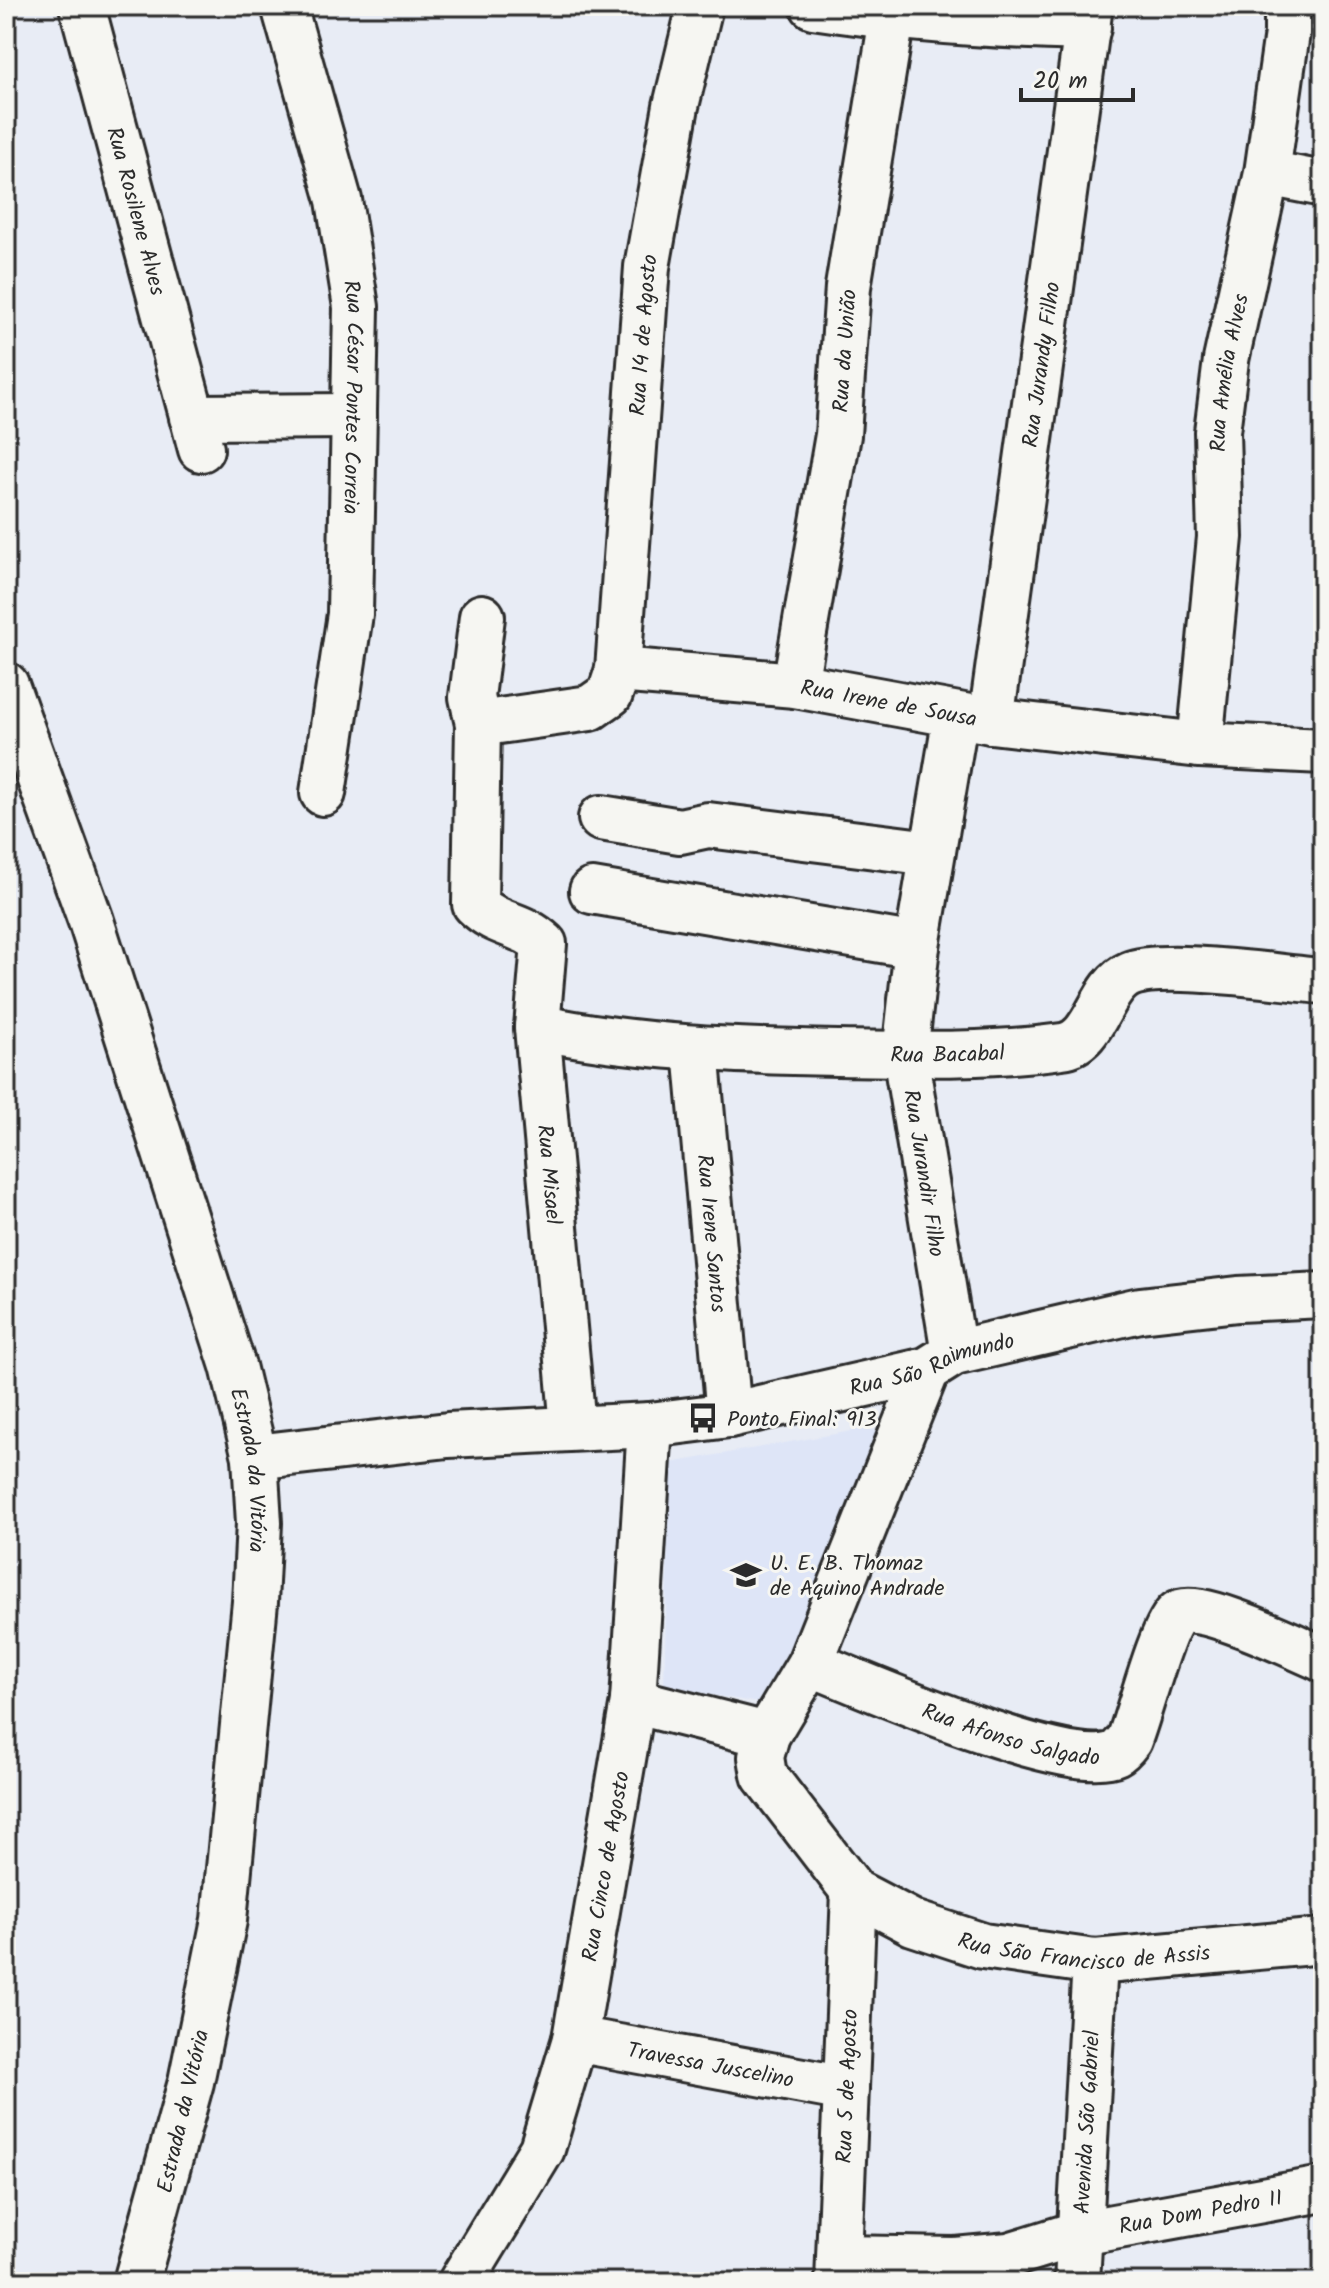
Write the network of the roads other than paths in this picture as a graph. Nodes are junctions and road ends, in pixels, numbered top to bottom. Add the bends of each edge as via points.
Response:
1 (82, 6) edge
2 (284, 6) edge
3 (700, 6) edge
4 (813, 6) edge
5 (1089, 17) edge
6 (892, 18) junction
7 (1299, 24) edge
8 (1267, 173) junction
9 (1323, 184) edge
10 (354, 416) junction
11 (482, 617) dead end
12 (618, 670) junction
13 (6, 685) edge
14 (795, 685) junction
15 (973, 718) junction
16 (478, 724) junction
17 (1200, 745) junction
18 (1323, 751) edge
19 (323, 793) dead end
20 (601, 818) dead end
21 (931, 853) junction
22 (592, 891) dead end
23 (917, 946) junction
24 (1323, 981) edge
25 (537, 1027) junction
26 (696, 1050) junction
27 (905, 1054) junction
28 (1323, 1295) edge
29 (941, 1361) junction
30 (729, 1415) junction
31 (650, 1425) junction
32 (573, 1427) junction
33 (255, 1457) junction
34 (1323, 1659) edge
35 (810, 1663) junction
36 (633, 1701) junction
37 (767, 1735) junction
38 (854, 1892) junction
39 (1323, 1941) edge
40 (1095, 1962) junction
41 (575, 2039) junction
42 (846, 2089) junction
43 (1323, 2189) edge
44 (1080, 2233) junction
45 (839, 2270) edge
46 (136, 2282) edge
47 (461, 2282) edge
48 (1077, 2282) edge

1 - 10 street, Rua Rosilene Alves via 197,433
2 - 10 street, Rua César Pontes Correia via 339,200 356,307
3 - 12 street, Rua 14 de Agosto via 647,267
4 - 6 street
5 - 6 street
5 - 15 street, Rua Jurandy Filho
6 - 14 street, Rua da União via 848,287 838,435
7 - 8 street, Rua Amélia Alves
8 - 9 street
8 - 17 street, Rua Amélia Alves via 1232,332 1217,432 1220,537
10 - 19 street, Rua César Pontes Correia via 350,614
11 - 16 street via 472,697
12 - 14 street, Rua Irene de Sousa
12 - 16 street via 610,694 590,708
13 - 33 street, Estrada da Vitória via 101,951 233,1366
14 - 15 street, Rua Irene de Sousa
15 - 17 street, Rua Irene de Sousa
15 - 21 street
16 - 25 street, Rua Misael via 475,904 491,919 526,929 544,944
17 - 18 street, Rua Irene de Sousa
20 - 21 street via 680,831 708,825
21 - 23 street
22 - 23 street
23 - 27 street, Rua Jurandir Filho
24 - 27 street, Rua Bacabal via 1157,968 1129,974 1109,991 1092,1025 1066,1046
25 - 26 street, Rua Bacabal via 604,1041
25 - 32 street, Rua Misael
26 - 27 street, Rua Bacabal
26 - 30 street, Rua Irene Santos
27 - 29 street, Rua Jurandir Filho
28 - 29 street, Rua São Raimundo via 1140,1310
29 - 30 street, Rua São Raimundo
29 - 35 street
30 - 31 street, Rua São Raimundo
31 - 32 street, Rua São Raimundo
31 - 36 street, Rua Cinco de Agosto
32 - 33 street, Rua São Raimundo
33 - 46 street, Estrada da Vitória via 255,1602 224,1920 191,2082
34 - 35 street, Rua Afonso Salgado via 1218,1616 1192,1609 1178,1613 1166,1631 1129,1740 1116,1753 1032,1745 958,1722
35 - 37 street
36 - 37 street
36 - 41 street, Rua Cinco de Agosto
37 - 38 street via 761,1757 764,1775
38 - 40 street, Rua São Francisco de Assis via 913,1923 983,1946
38 - 42 street, Rua 5 de Agosto
39 - 40 street, Rua São Francisco de Assis
40 - 44 street, Avenida São Gabriel
41 - 42 street, Travessa Juscelino
41 - 47 street, Rua Cinco de Agosto via 542,2149
42 - 45 street, Rua 5 de Agosto
43 - 44 street, Rua Dom Pedro II
44 - 45 street, Rua Dom Pedro II via 1009,2255
44 - 48 street, Avenida São Gabriel

